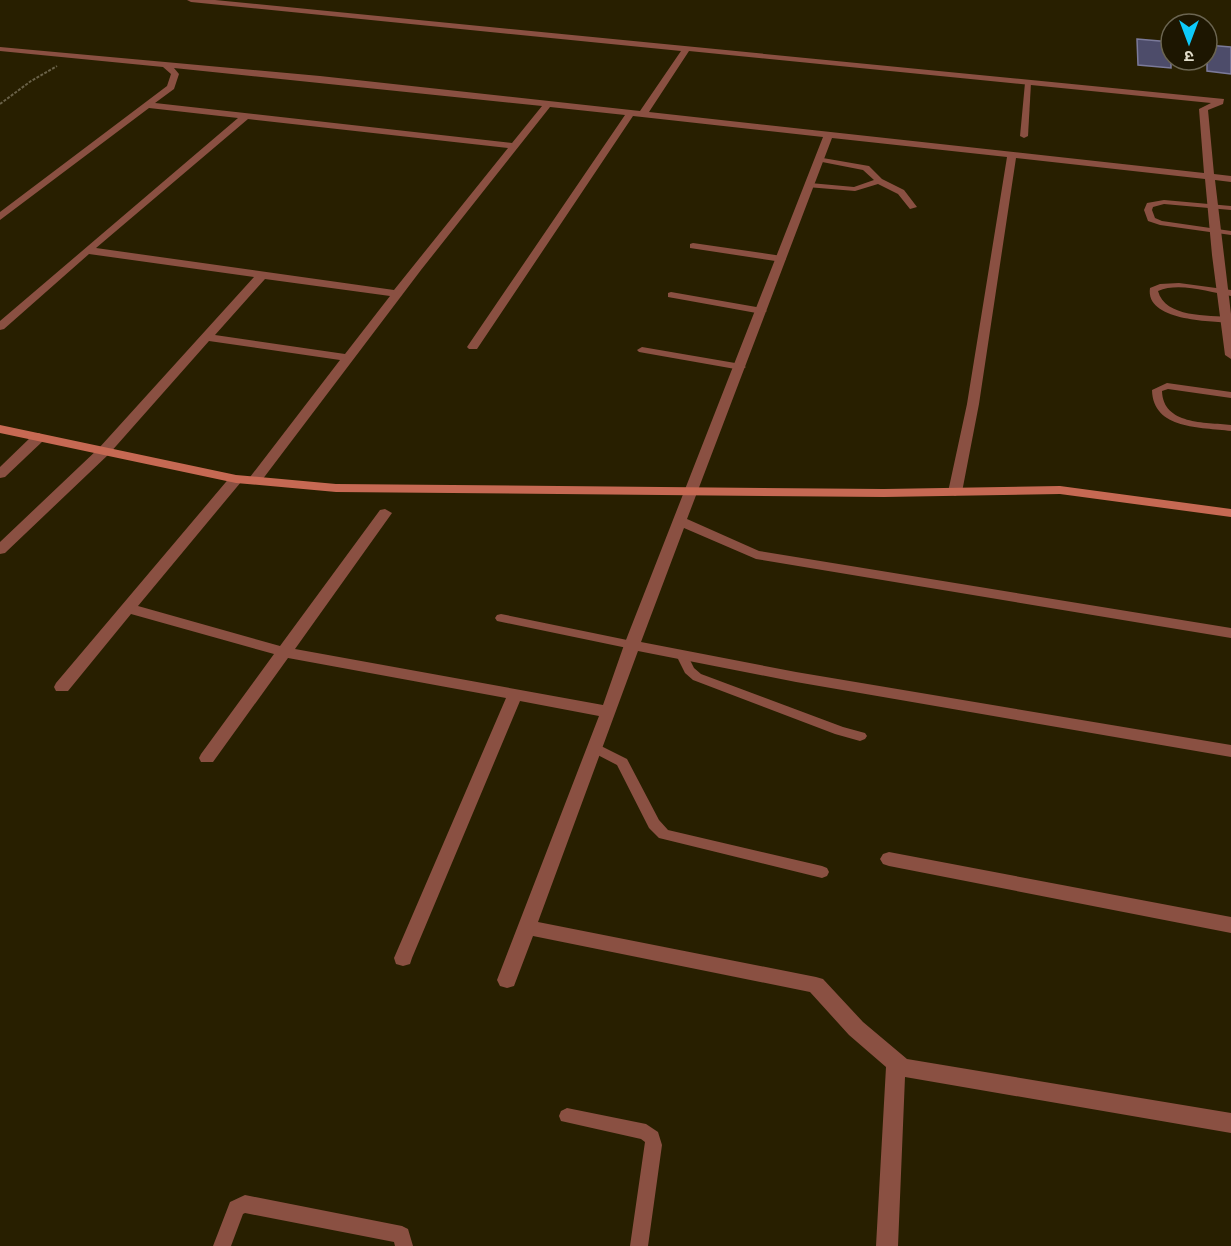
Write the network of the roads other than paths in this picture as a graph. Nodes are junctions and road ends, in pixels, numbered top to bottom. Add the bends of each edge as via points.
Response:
1 (191, 0) edge
2 (0, 49) edge
3 (686, 49) junction
4 (167, 66) junction
5 (1028, 83) junction
6 (1226, 101) edge
7 (548, 104) junction
8 (148, 105) junction
9 (631, 113) junction
10 (643, 114) junction
11 (246, 116) junction
12 (828, 135) junction
13 (1024, 136) dead end
14 (514, 146) junction
15 (1012, 155) junction
16 (820, 159) junction
17 (1210, 177) junction
18 (1231, 179) edge
19 (879, 180) junction
20 (810, 185) junction
21 (1214, 206) junction
22 (913, 207) dead end
23 (1231, 208) edge
24 (0, 217) edge
25 (1215, 231) junction
26 (1231, 233) edge
27 (693, 246) dead end
28 (87, 250) junction
29 (782, 259) junction
30 (262, 275) junction
31 (1226, 292) edge
32 (397, 294) junction
33 (671, 295) dead end
34 (762, 311) junction
35 (1229, 320) edge
36 (0, 327) edge
37 (206, 338) junction
38 (473, 347) dead end
39 (642, 350) dead end
40 (1231, 355) edge
41 (348, 358) junction
42 (741, 367) junction
43 (1231, 394) edge
44 (1231, 428) edge
45 (0, 429) edge
46 (39, 437) junction
47 (104, 451) junction
48 (0, 474) edge
49 (236, 479) junction
50 (254, 481) junction
51 (693, 491) junction
52 (955, 492) junction
53 (385, 513) dead end
54 (1231, 513) edge
55 (681, 521) junction
56 (0, 550) edge
57 (128, 608) junction
58 (501, 618) dead end
59 (1231, 633) edge
60 (632, 645) junction
61 (284, 652) junction
62 (682, 654) junction
63 (62, 687) dead end
64 (515, 695) junction
65 (609, 712) junction
66 (860, 736) dead end
67 (595, 748) junction
68 (1231, 751) edge
69 (207, 759) dead end
70 (889, 860) dead end
71 (822, 872) dead end
72 (1231, 925) edge
73 (527, 927) junction
74 (403, 958) dead end
75 (507, 980) dead end
76 (896, 1063) junction
77 (567, 1116) dead end
78 (1231, 1123) edge
79 (222, 1246) edge
80 (404, 1246) edge
81 (639, 1246) edge
82 (888, 1246) edge

1 - 3 street
2 - 4 street
3 - 5 street
3 - 10 street
4 - 7 street
4 - 8 street via 175,74 171,87
5 - 6 street
5 - 13 lane
6 - 17 street via 1203,109
7 - 9 street
7 - 14 street
8 - 11 street
8 - 24 street
9 - 10 street
9 - 38 street
10 - 12 street
11 - 14 street
11 - 28 street
12 - 15 street
12 - 16 street
14 - 32 street
15 - 17 street
15 - 52 street via 973,404
16 - 19 lane via 866,168
16 - 20 street
17 - 18 street
17 - 21 street
19 - 20 lane via 855,189
19 - 22 lane via 901,192
20 - 29 street
21 - 23 lane
21 - 25 street
21 - 25 lane via 1164,202 1150,205 1148,215 1160,223
25 - 26 lane
25 - 31 street
27 - 29 lane
28 - 30 street
28 - 36 street
29 - 34 street
30 - 32 street
30 - 37 street
31 - 35 street
31 - 35 lane via 1164,285 1153,290 1153,297 1166,310
32 - 41 street
33 - 34 lane
34 - 42 street
35 - 40 street
37 - 41 street
37 - 47 street
39 - 42 lane
41 - 50 street
42 - 51 street
43 - 44 lane via 1167,386 1157,390 1156,399 1167,416
45 - 46 main road
46 - 47 main road
46 - 48 street
47 - 49 main road
47 - 56 street
49 - 50 main road
49 - 57 street
50 - 51 main road via 336,488
51 - 52 main road
51 - 55 street
52 - 54 main road via 1060,490
53 - 61 street
55 - 59 street via 756,555
55 - 60 street
57 - 61 street
57 - 63 street
58 - 60 lane
60 - 62 street
60 - 65 street
61 - 64 street
61 - 69 street
62 - 66 lane via 689,670 698,677
62 - 68 street
64 - 65 street
64 - 74 street
65 - 67 street
67 - 71 lane via 622,762 654,824 664,834
67 - 73 street
70 - 72 street
73 - 75 street
73 - 76 street via 816,985 882,1054
76 - 78 street
76 - 82 street
77 - 81 lane via 646,1132 652,1138
79 - 80 lane via 236,1208 245,1204 402,1235

